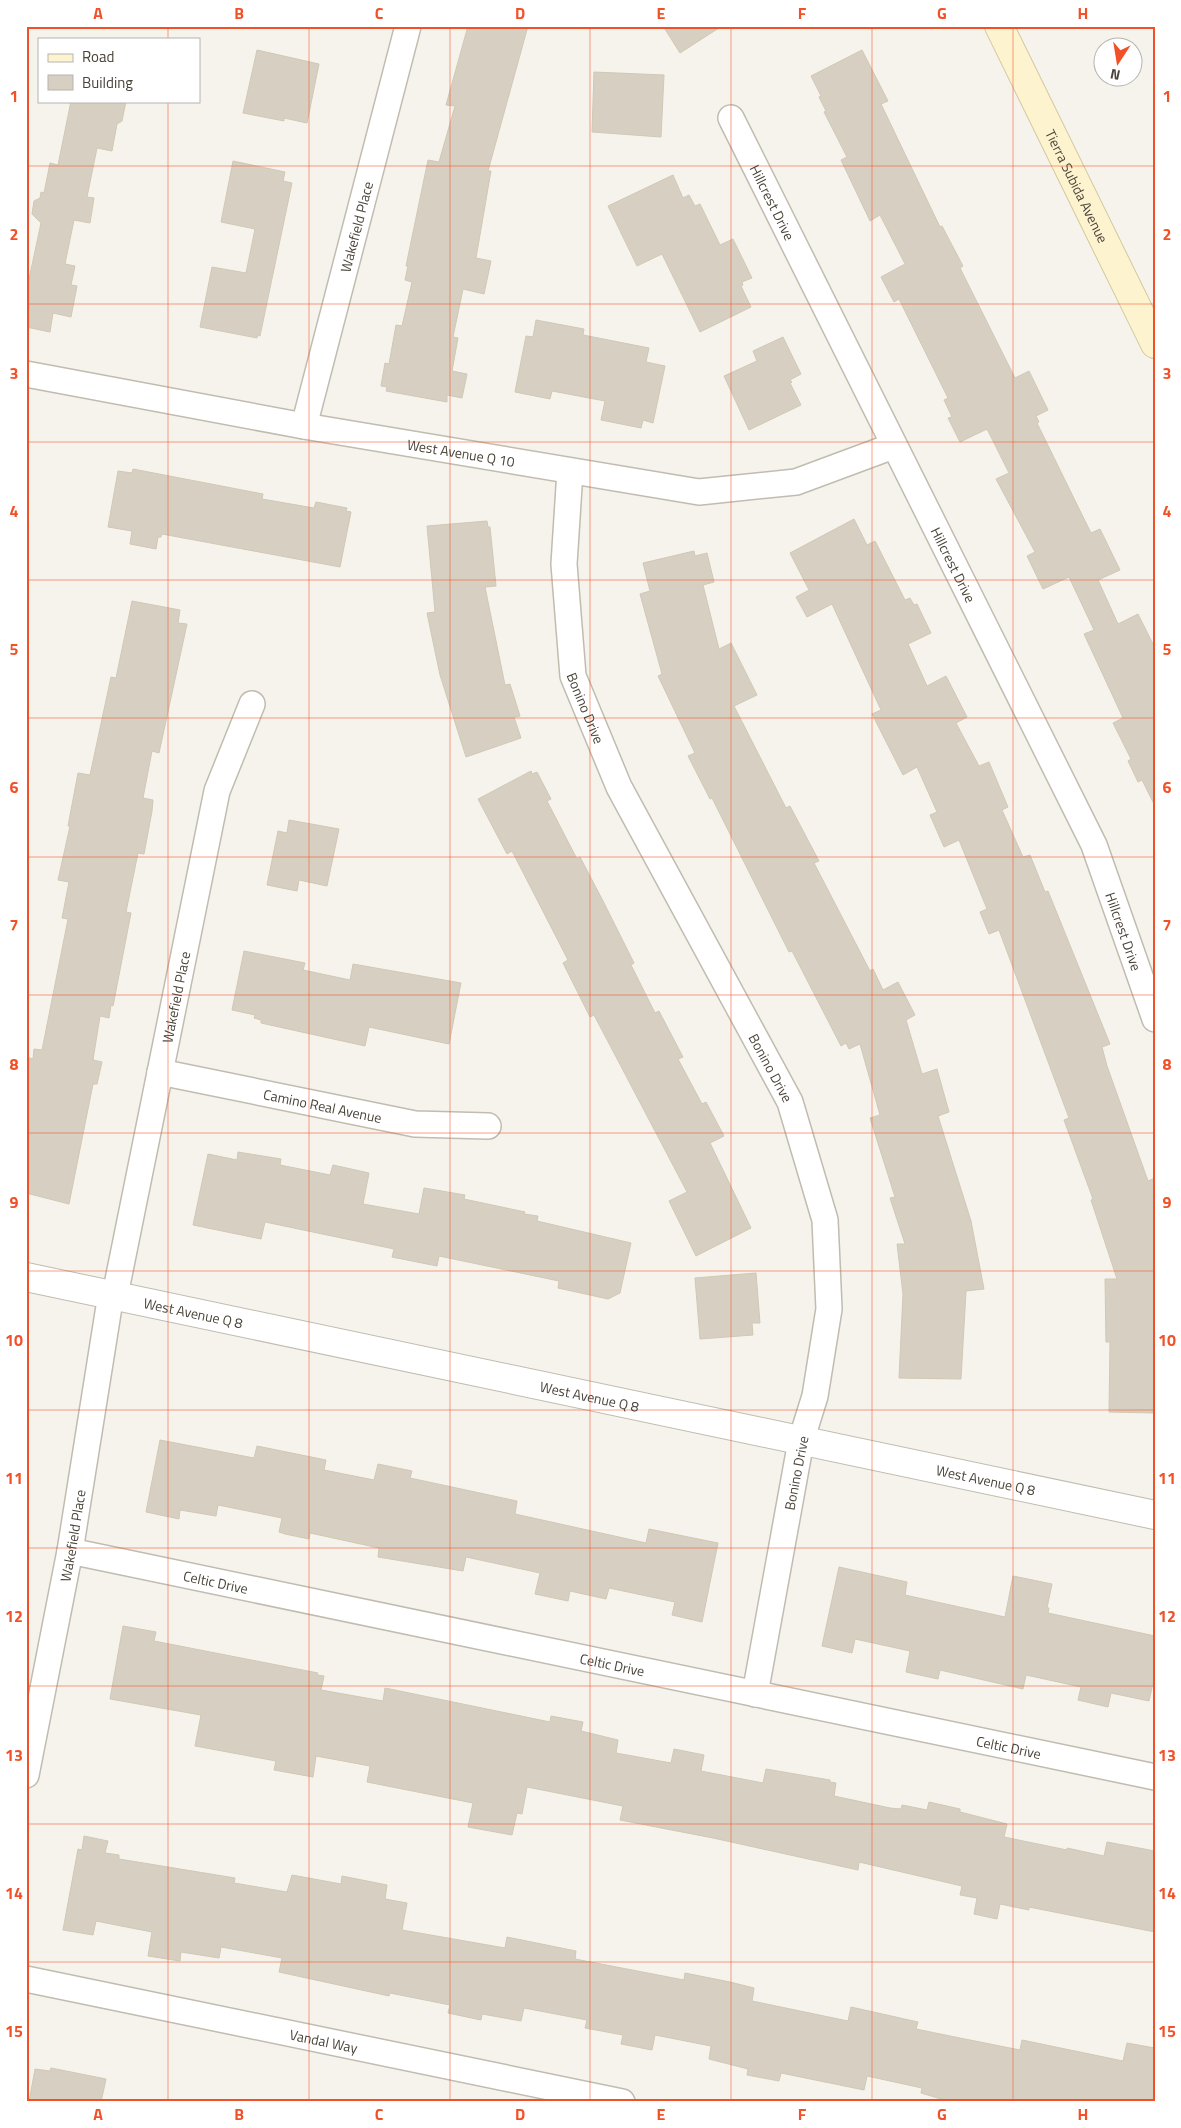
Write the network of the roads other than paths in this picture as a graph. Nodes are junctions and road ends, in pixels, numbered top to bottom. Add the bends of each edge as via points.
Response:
1 (408, 26) edge
2 (999, 26) edge
3 (732, 118) dead end
4 (1155, 344) edge
5 (26, 374) edge
6 (304, 426) junction
7 (893, 446) junction
8 (570, 471) junction
9 (252, 704) dead end
10 (1155, 1019) edge
11 (160, 1072) junction
12 (488, 1126) dead end
13 (26, 1277) edge
14 (113, 1295) junction
15 (801, 1440) junction
16 (1155, 1515) edge
17 (70, 1551) junction
18 (755, 1694) junction
19 (26, 1775) edge
20 (1155, 1777) edge
21 (26, 1980) edge
22 (622, 2102) edge

1 - 6 street, Wakefield Place
2 - 4 main road, Tierra Subida Avenue
3 - 7 street, Hillcrest Drive
5 - 6 street, West Avenue Q 10
6 - 8 street, West Avenue Q 10
7 - 8 street, West Avenue Q 10 via 796,482 699,492
7 - 10 street, Hillcrest Drive via 1094,845
8 - 15 street, Bonino Drive via 564,564 574,676 619,787 790,1102 826,1220 829,1310 815,1396
9 - 11 street, Wakefield Place via 217,791
11 - 12 street, Camino Real Avenue via 415,1124
11 - 14 street, Wakefield Place
13 - 14 street, West Avenue Q 8
14 - 15 street, West Avenue Q 8
14 - 17 street, Wakefield Place
15 - 16 street, West Avenue Q 8
15 - 18 street, Bonino Drive
17 - 18 street, Celtic Drive
17 - 19 street, Wakefield Place
18 - 20 street, Celtic Drive
21 - 22 street, Vandal Way

